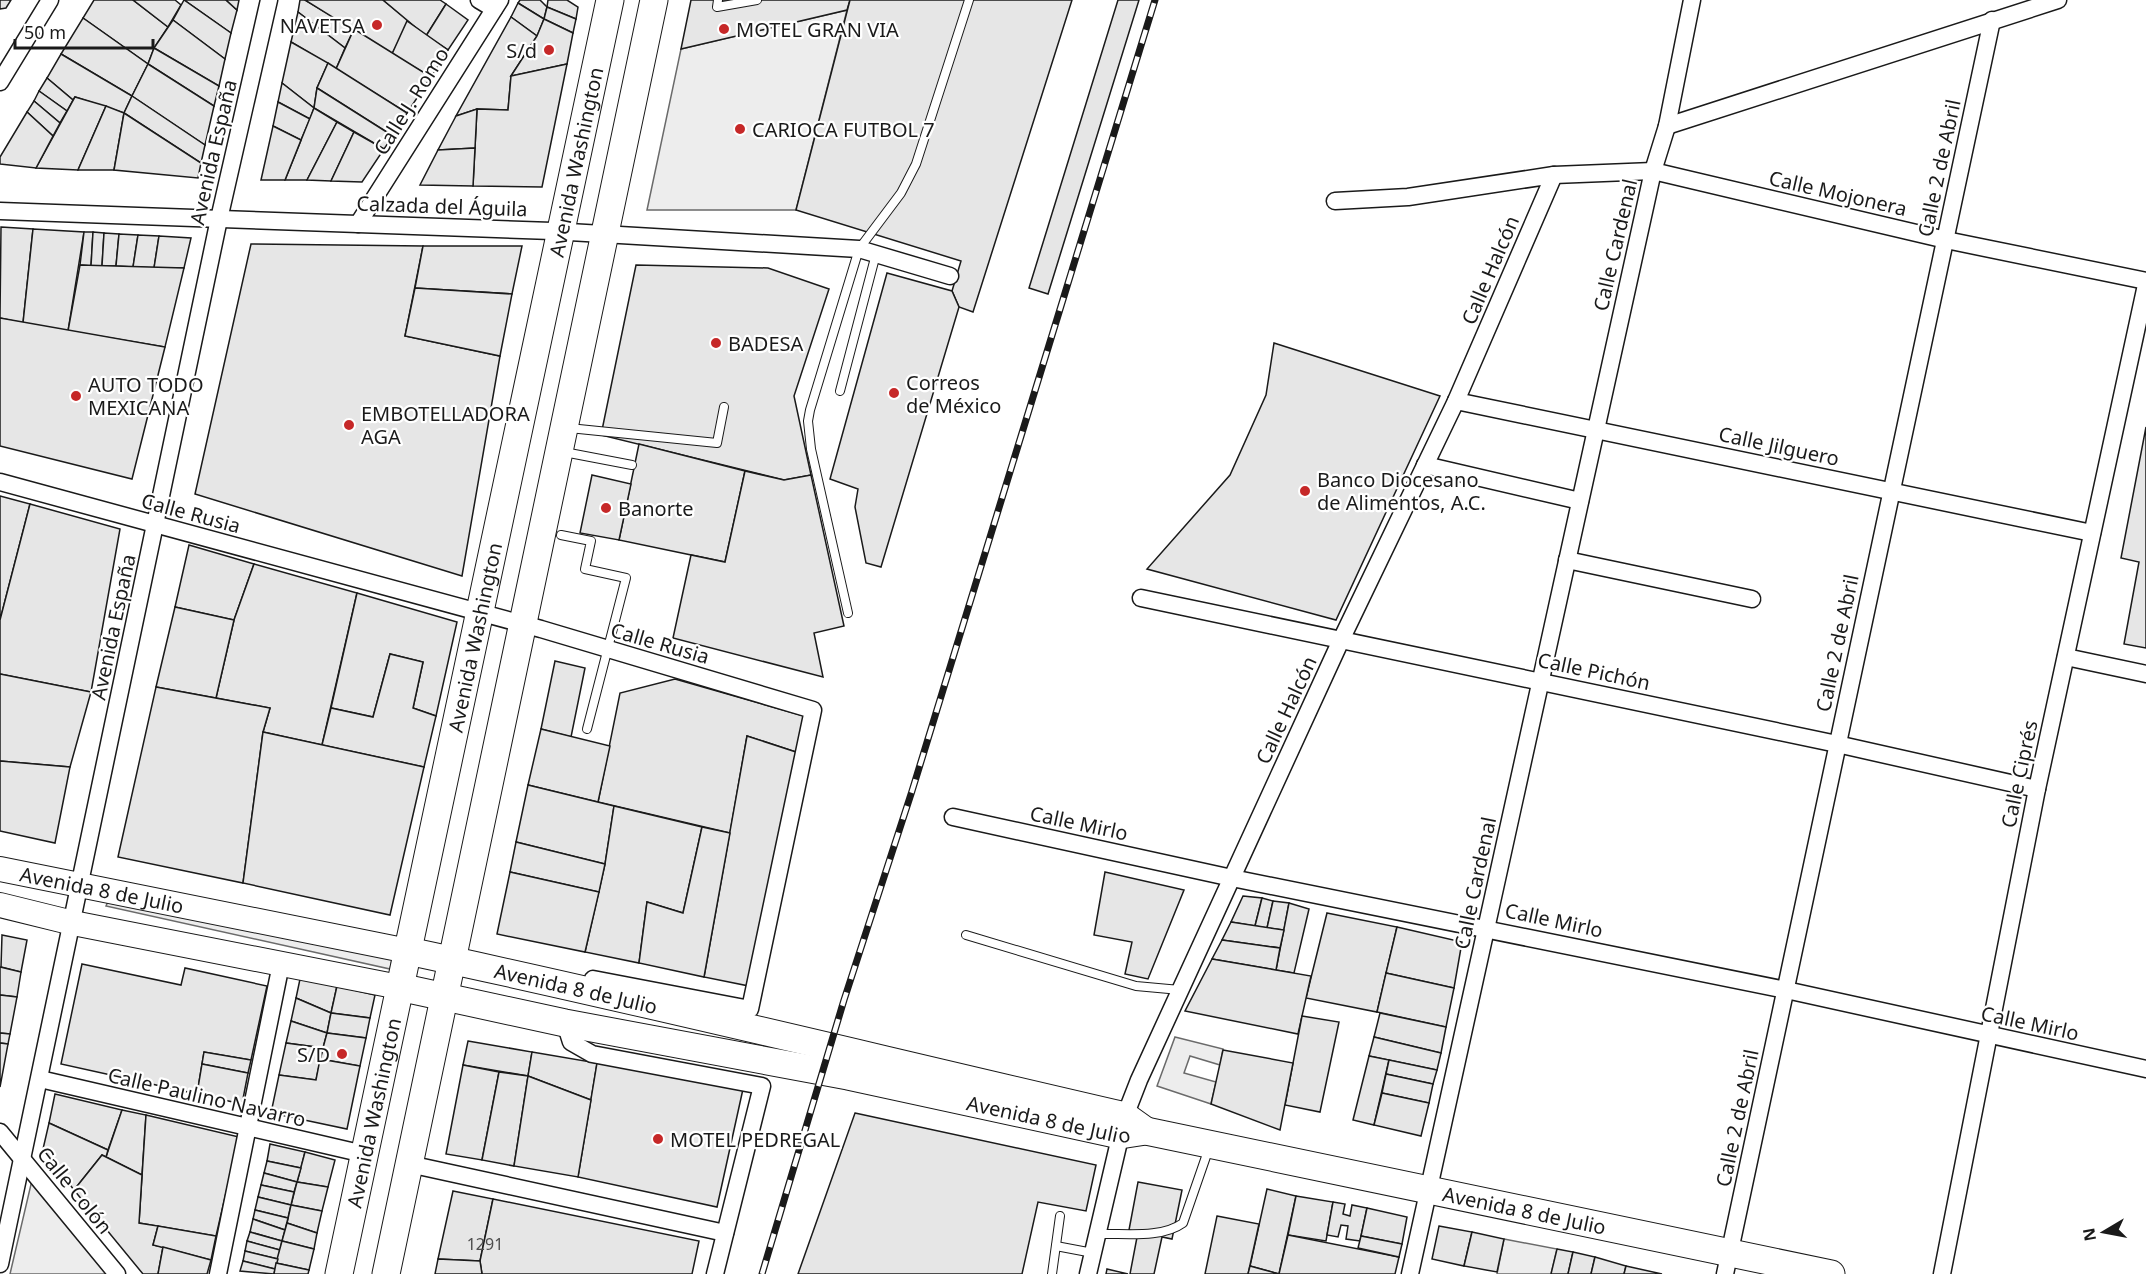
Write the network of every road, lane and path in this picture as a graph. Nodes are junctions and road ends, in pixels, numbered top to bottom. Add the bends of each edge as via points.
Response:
1 (50, 0) edge
2 (269, 0) edge
3 (479, 0) edge
4 (610, 0) edge
5 (718, 0) edge
6 (757, 0) edge
7 (969, 0) edge
8 (1692, 0) edge
9 (2058, 0) edge
10 (497, 5) edge
11 (656, 9) edge
12 (1992, 20) junction
13 (0, 82) edge
14 (1667, 126) junction
15 (1653, 171) junction
16 (1554, 175) junction
17 (1335, 201) dead end
18 (0, 211) edge
19 (219, 219) junction
20 (358, 224) junction
21 (561, 232) junction
22 (607, 233) junction
23 (1946, 240) junction
24 (859, 249) junction
25 (876, 254) junction
26 (950, 276) dead end
27 (2146, 283) edge
28 (840, 391) dead end
29 (1456, 401) junction
30 (724, 407) dead end
31 (1595, 429) junction
32 (563, 439) junction
33 (632, 465) dead end
34 (1425, 465) junction
35 (0, 482) edge
36 (1891, 491) junction
37 (1580, 501) junction
38 (156, 525) junction
39 (2092, 533) junction
40 (561, 534) dead end
41 (1567, 560) junction
42 (1141, 598) dead end
43 (1752, 599) dead end
44 (480, 613) junction
45 (848, 613) dead end
46 (524, 625) junction
47 (1342, 638) junction
48 (608, 649) junction
49 (2066, 657) junction
50 (2146, 674) edge
51 (1540, 681) junction
52 (587, 729) dead end
53 (1837, 744) junction
54 (2037, 789) junction
55 (953, 817) dead end
56 (0, 869) edge
57 (1232, 878) junction
58 (82, 884) junction
59 (0, 906) edge
60 (73, 923) junction
61 (1486, 928) junction
62 (966, 934) dead end
63 (408, 951) junction
64 (452, 960) junction
65 (281, 964) junction
66 (548, 982) junction
67 (399, 987) junction
68 (1180, 990) junction
69 (1786, 990) junction
70 (445, 996) junction
71 (565, 1023) junction
72 (1987, 1036) junction
73 (2146, 1069) edge
74 (40, 1079) junction
75 (1130, 1127) junction
76 (248, 1129) junction
77 (0, 1132) edge
78 (1210, 1145) junction
79 (364, 1154) junction
80 (23, 1160) junction
81 (409, 1164) junction
82 (1429, 1190) junction
83 (1060, 1216) dead end
84 (725, 1233) junction
85 (1097, 1234) junction
86 (1056, 1246) junction
87 (1093, 1253) junction
88 (1727, 1263) edge
89 (0, 1264) edge
90 (117, 1274) edge
91 (218, 1274) edge
92 (339, 1274) edge
93 (386, 1274) edge
94 (715, 1274) edge
95 (1052, 1274) edge
96 (1089, 1274) edge
97 (1410, 1274) edge
98 (1831, 1274) edge
99 (1942, 1274) edge

1 - 13 street
2 - 19 street, Avenida España
3 - 10 street
4 - 21 main road, Avenida Washington
5 - 6 lane via 717,7
7 - 24 lane via 916,164 901,193
8 - 14 street, Calle Cardenal
9 - 12 street
10 - 20 street, Calle J. Romo
11 - 22 main road
12 - 14 street
12 - 23 street, Calle 2 de Abril
14 - 15 street, Calle Cardenal
15 - 16 street, Calle Mojonera
15 - 23 street, Calle Mojonera
15 - 31 street, Calle Cardenal
16 - 17 street, Calle Mojonera via 1408,197
16 - 29 street, Calle Halcón
18 - 19 street, Calzada del Águila
19 - 20 street, Calzada del Águila
19 - 38 street, Avenida España
20 - 21 street, Calzada del Águila
21 - 22 street, Calzada del Águila
21 - 44 main road, Avenida Washington
22 - 24 street, Calzada del Águila
22 - 32 main road
23 - 27 street, Calle Mojonera
23 - 36 street, Calle 2 de Abril
24 - 25 street, Calzada del Águila
24 - 45 lane via 808,422
25 - 26 street, Calzada del Águila
25 - 28 lane
27 - 39 street, Calle Ciprés
29 - 31 street, Calle Jilguero
29 - 34 street, Calle Halcón
30 - 32 lane via 717,443
31 - 36 street, Calle Jilguero
31 - 37 street, Calle Cardenal
32 - 33 lane
32 - 46 main road
34 - 37 street
34 - 47 street, Calle Halcón
35 - 38 street, Calle Rusia
36 - 39 street, Calle Jilguero
36 - 53 street, Calle 2 de Abril
37 - 41 street, Calle Cardenal
38 - 44 street, Calle Rusia
38 - 58 street, Avenida España
39 - 49 street, Calle Ciprés
40 - 48 lane via 591,541 585,569 626,578
41 - 43 street
41 - 51 street, Calle Cardenal
42 - 47 street, Calle Pichón
44 - 46 street, Calle Rusia
44 - 63 main road, Avenida Washington
46 - 48 street, Calle Rusia
46 - 64 main road
47 - 51 street, Calle Pichón
47 - 57 street, Calle Halcón
48 - 52 lane
48 - 66 street, Calle Rusia via 813,710 750,1009 569,974
49 - 50 street
49 - 54 street, Calle Ciprés
51 - 53 street, Calle Pichón
51 - 61 street, Calle Cardenal
53 - 54 street, Calle Pichón
53 - 69 street, Calle 2 de Abril
54 - 72 street, Calle Ciprés
55 - 57 street, Calle Mirlo
56 - 58 street, Avenida 8 de Julio
57 - 61 street, Calle Mirlo
57 - 68 street, Calle Halcón
58 - 60 street, Avenida España
58 - 63 street, Avenida 8 de Julio
59 - 60 street, Avenida 8 de Julio
60 - 65 street, Avenida 8 de Julio
60 - 74 street, Avenida España
61 - 69 street, Calle Mirlo
61 - 82 street, Calle Cardenal
62 - 68 lane via 1136,986
63 - 64 main road, Avenida 8 de Julio
63 - 67 main road, Avenida Washington
64 - 66 main road, Avenida 8 de Julio
64 - 70 main road
65 - 67 street, Avenida 8 de Julio
65 - 76 street
66 - 75 main road, Avenida 8 de Julio
67 - 70 main road, Avenida 8 de Julio
67 - 79 main road, Avenida Washington
68 - 75 street, Calle Halcón
69 - 72 street, Calle Mirlo
69 - 88 street, Calle 2 de Abril
70 - 71 main road, Avenida 8 de Julio
70 - 81 main road
71 - 75 main road, Avenida 8 de Julio
71 - 84 street via 571,1042 580,1049 762,1086
72 - 73 street, Calle Mirlo
72 - 99 street, Calle Ciprés
74 - 76 street, Calle Paulino Navarro
74 - 80 street, Avenida España
75 - 78 main road, Avenida 8 de Julio
75 - 85 street, Calle Halcón
76 - 79 street, Calle Paulino Navarro
76 - 91 street
77 - 80 street, Calle Colón
78 - 82 main road, Avenida 8 de Julio
78 - 85 lane via 1183,1222 1163,1232
79 - 92 main road, Avenida Washington
80 - 89 street, Avenida España
80 - 90 street, Calle Colón
81 - 84 street
81 - 93 main road
82 - 88 main road, Avenida 8 de Julio
82 - 97 street, Calle Cardenal
83 - 86 lane
84 - 94 street
85 - 87 street, Calle Halcón
86 - 87 lane
86 - 95 lane
87 - 96 street, Calle Halcón
88 - 98 main road, Avenida 8 de Julio

